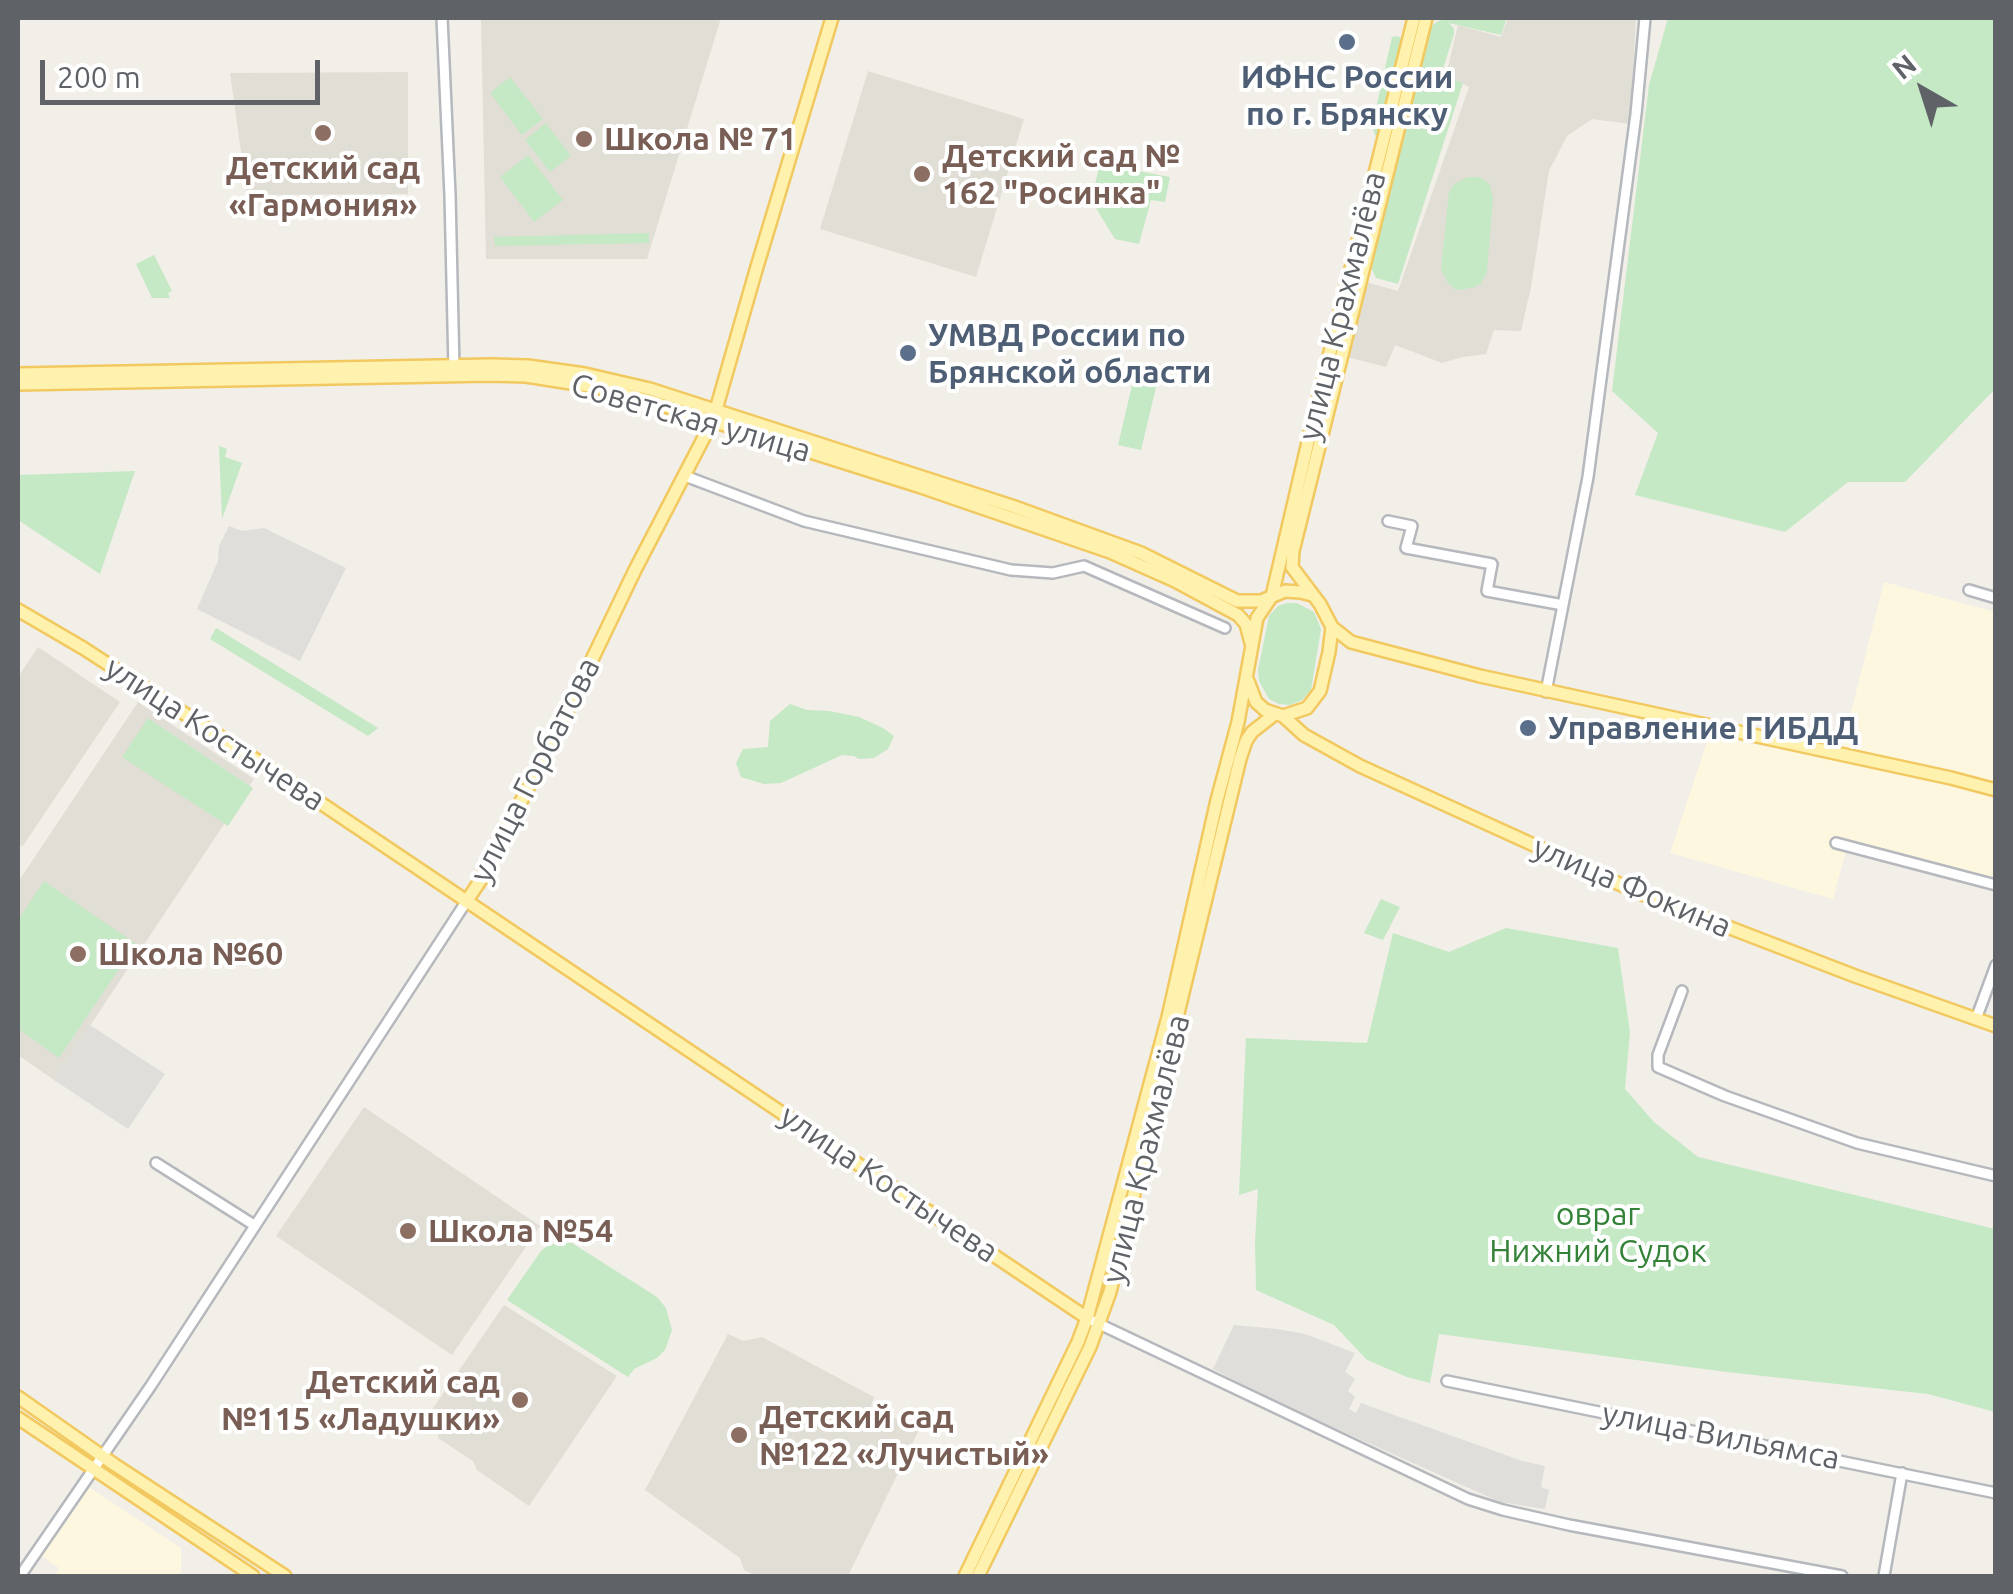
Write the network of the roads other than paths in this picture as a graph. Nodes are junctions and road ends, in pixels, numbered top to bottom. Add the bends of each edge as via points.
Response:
1 (442, 18) edge
2 (832, 18) edge
3 (1426, 18) edge
4 (1646, 18) edge
5 (1414, 22) edge
6 (454, 370) junction
7 (18, 374) edge
8 (18, 384) edge
9 (714, 416) junction
10 (685, 476) junction
11 (1388, 521) dead end
12 (1969, 590) dead end
13 (1312, 595) junction
14 (1272, 596) junction
15 (1996, 598) edge
16 (1563, 605) junction
17 (18, 610) edge
18 (1332, 627) junction
19 (1224, 628) dead end
20 (1252, 646) junction
21 (1247, 677) junction
22 (1546, 692) junction
23 (1279, 715) junction
24 (1996, 790) edge
25 (1836, 842) dead end
26 (1996, 885) edge
27 (466, 902) junction
28 (1996, 965) edge
29 (1682, 991) dead end
30 (1976, 1019) junction
31 (1996, 1026) edge
32 (156, 1163) dead end
33 (1996, 1176) edge
34 (254, 1226) junction
35 (1093, 1321) junction
36 (1447, 1381) dead end
37 (18, 1398) edge
38 (18, 1418) edge
39 (102, 1456) junction
40 (92, 1469) junction
41 (1902, 1473) junction
42 (1996, 1493) edge
43 (20, 1576) edge
44 (253, 1576) edge
45 (285, 1576) edge
46 (965, 1576) edge
47 (978, 1576) edge
48 (1842, 1576) edge
49 (1884, 1576) edge

1 - 6 street
2 - 9 main road, улица Горбатова
3 - 13 main road via 1293,551 1292,567
4 - 16 street via 1588,477
5 - 14 main road, улица Крахмалёва
6 - 7 main road, Советская улица
6 - 8 main road, Советская улица
6 - 9 main road, Советская улица via 581,384
9 - 10 main road, улица Горбатова
9 - 14 main road, Советская улица via 1064,524 1237,600
9 - 20 main road, Советская улица via 1123,557 1238,615
10 - 19 street via 804,521 1011,570 1053,573 1084,566
10 - 27 main road, улица Горбатова
11 - 16 street via 1412,526 1406,548 1492,564 1487,591
12 - 15 street
13 - 14 main road
13 - 18 main road
14 - 20 main road via 1257,618
16 - 22 street
17 - 27 main road, улица Костычева
18 - 22 main road via 1351,642
18 - 23 main road via 1317,698 1302,711
20 - 21 main road
21 - 23 main road via 1256,702
21 - 35 main road, улица Крахмалёва
22 - 24 main road
23 - 30 main road, улица Фокина via 1375,774 1637,892
23 - 35 main road, улица Крахмалёва via 1252,732 1240,759 1136,1194 1110,1292
25 - 26 street
27 - 34 street, улица Горбатова
27 - 35 main road, улица Костычева
28 - 30 street
29 - 33 street via 1658,1067 1857,1142
30 - 31 main road, улица Фокина
32 - 34 street
34 - 39 street, улица Горбатова
35 - 46 main road, улица Крахмалёва
35 - 47 main road, улица Крахмалёва via 1090,1347
35 - 48 street, улица Костычева via 1468,1499 1569,1525
36 - 41 street, улица Вильямса
37 - 39 main road
38 - 40 main road
39 - 40 street, улица Горбатова
39 - 45 main road
40 - 43 street, улица Горбатова
40 - 44 main road
41 - 42 street, улица Вильямса
41 - 49 street

